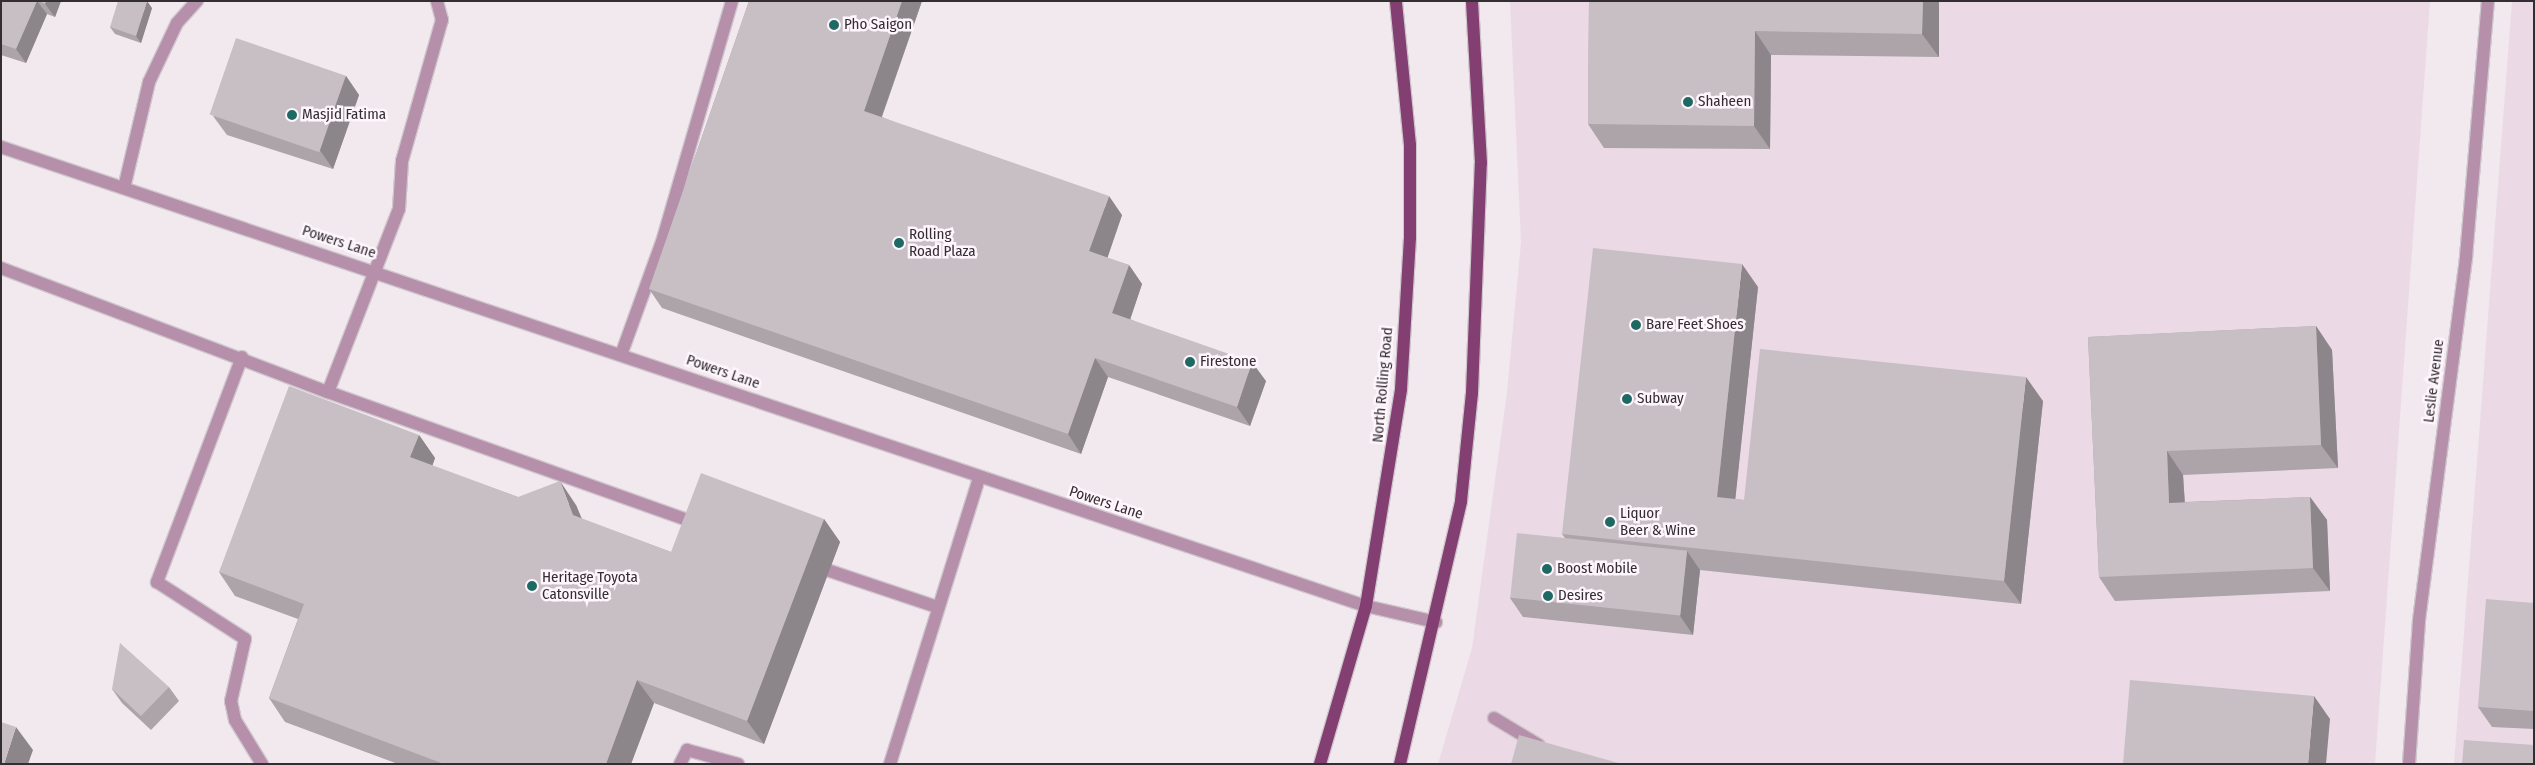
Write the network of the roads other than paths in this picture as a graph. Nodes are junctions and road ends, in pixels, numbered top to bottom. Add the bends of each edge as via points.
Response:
1 (198, 1) edge
2 (436, 1) edge
3 (732, 1) edge
4 (1396, 1) edge
5 (1472, 1) edge
6 (2488, 1) edge
7 (1, 147) edge
8 (124, 188) junction
9 (1, 268) edge
10 (378, 272) junction
11 (621, 355) junction
12 (242, 357) junction
13 (328, 392) junction
14 (979, 478) junction
15 (705, 526) edge
16 (830, 571) dead end
17 (1366, 606) junction
18 (937, 607) junction
19 (1436, 622) junction
20 (1494, 718) dead end
21 (1554, 751) edge
22 (262, 764) edge
23 (680, 764) edge
24 (738, 764) edge
25 (890, 764) edge
26 (1320, 764) edge
27 (1400, 764) edge
28 (2409, 764) edge

1 - 8 street via 177,23 149,82
2 - 10 street via 442,20 402,161 399,209
3 - 11 street via 662,242
4 - 17 main road, North Rolling Road via 1410,145 1410,238 1401,389
5 - 19 main road via 1477,58 1481,259 1461,501
6 - 28 street, Leslie Avenue via 2466,257 2419,620
7 - 8 street, Powers Lane
8 - 10 street, Powers Lane
9 - 12 street
10 - 11 street, Powers Lane
10 - 13 street
11 - 14 street, Powers Lane
12 - 13 street
12 - 22 street via 157,582 245,639 231,701 234,720
13 - 15 street
14 - 17 street, Powers Lane
14 - 18 street
16 - 18 street
17 - 19 street, Powers Lane
17 - 26 main road, North Rolling Road
18 - 25 street
19 - 27 main road
20 - 21 street
23 - 24 street via 687,750

